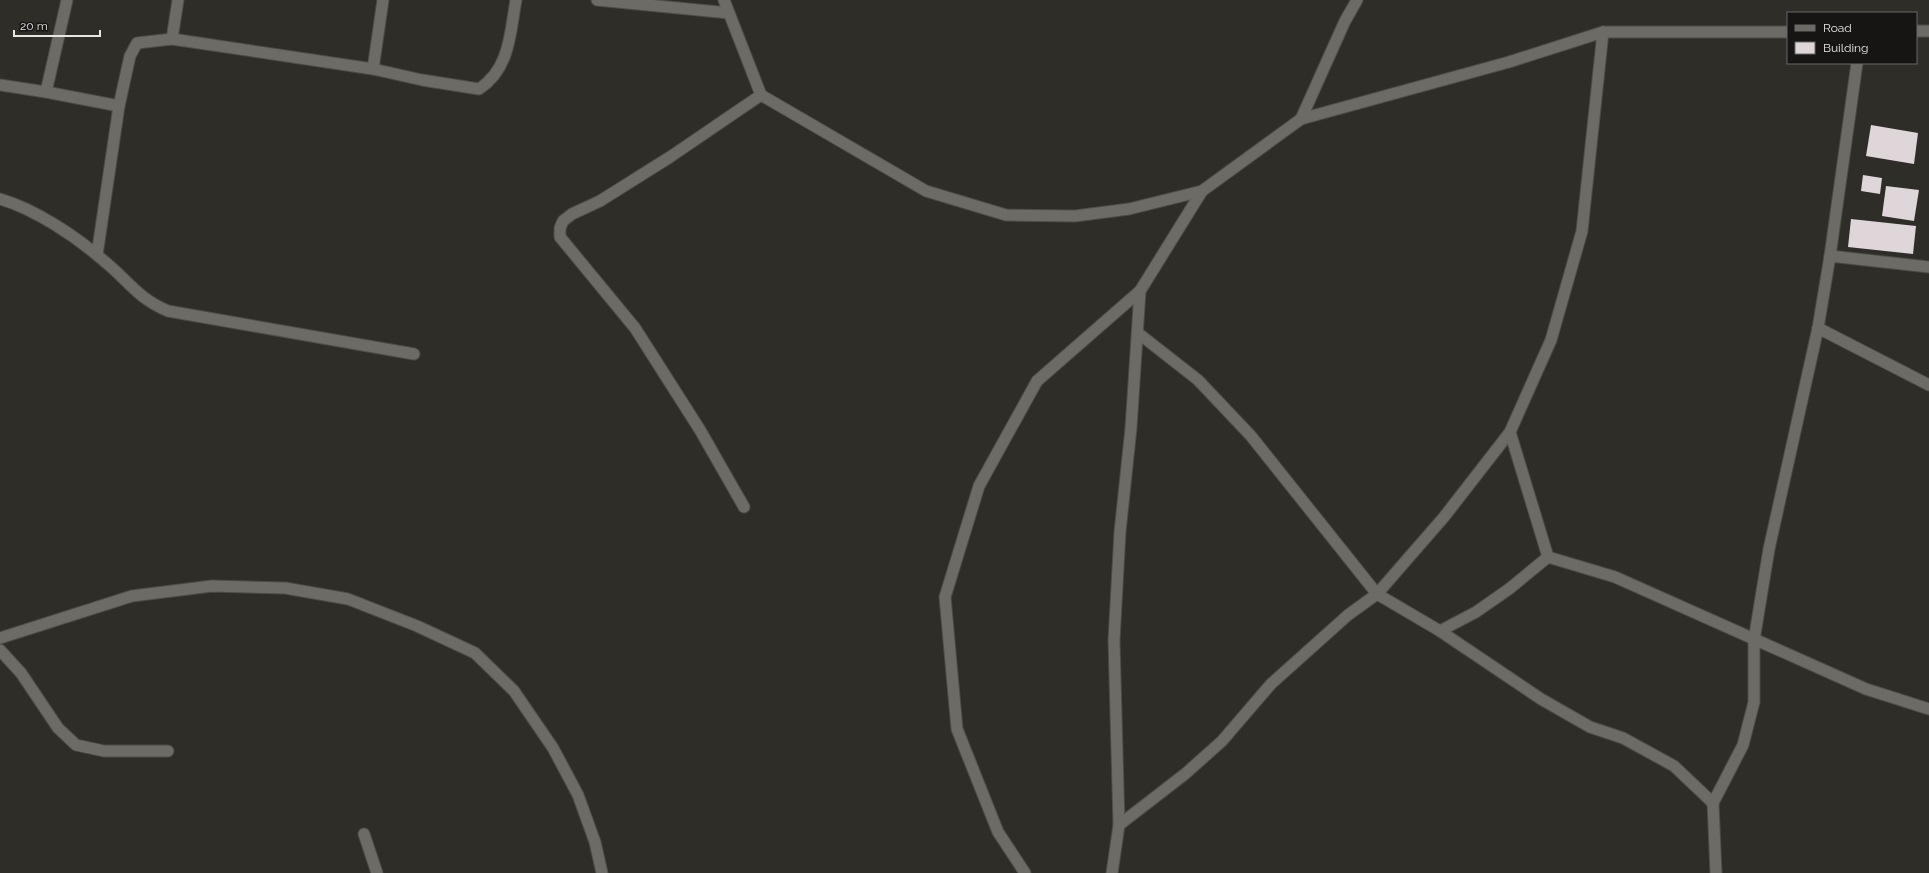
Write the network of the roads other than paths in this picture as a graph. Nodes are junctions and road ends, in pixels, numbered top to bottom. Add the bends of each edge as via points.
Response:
1 (67, 0) edge
2 (178, 0) edge
3 (383, 0) edge
4 (516, 0) edge
5 (597, 0) edge
6 (724, 0) edge
7 (1357, 0) edge
8 (729, 13) junction
9 (1603, 32) junction
10 (1787, 32) edge
11 (1917, 32) edge
12 (1929, 32) edge
13 (172, 39) junction
14 (1858, 64) edge
15 (373, 69) junction
16 (0, 85) edge
17 (46, 92) junction
18 (761, 95) junction
19 (118, 106) junction
20 (1301, 119) junction
21 (1202, 191) junction
22 (0, 199) edge
23 (97, 255) junction
24 (1830, 256) junction
25 (1929, 268) edge
26 (1140, 291) junction
27 (1818, 328) junction
28 (1138, 333) junction
29 (414, 354) dead end
30 (1929, 385) edge
31 (1510, 432) junction
32 (744, 508) dead end
33 (1548, 557) junction
34 (1377, 594) junction
35 (1440, 631) junction
36 (0, 638) edge
37 (1754, 640) junction
38 (0, 650) edge
39 (1929, 709) edge
40 (168, 751) dead end
41 (1713, 803) junction
42 (1119, 825) junction
43 (364, 834) dead end
44 (377, 873) edge
45 (602, 873) edge
46 (1025, 873) edge
47 (1112, 873) edge
48 (1716, 873) edge

1 - 17 street
2 - 13 street
3 - 15 street
4 - 15 street via 505,56 498,72 479,88 422,80
5 - 8 street
6 - 8 street
7 - 20 street
8 - 18 street
9 - 10 street
9 - 20 street via 1509,62
9 - 31 street via 1582,231 1551,340
11 - 12 street
13 - 15 street
13 - 19 street via 137,44 130,56
14 - 24 street
16 - 17 street
17 - 19 street
18 - 21 street via 926,191 1006,215 1075,216 1129,209
18 - 32 street via 670,157 600,201 572,214 563,221 560,228 560,237 635,328 700,430
19 - 23 street
20 - 21 street
21 - 26 street
22 - 23 street via 40,217
23 - 29 street via 137,293 151,304 168,311
24 - 25 street
24 - 27 street
26 - 28 street
26 - 46 street via 1037,381 978,486 945,597 957,730 998,832
27 - 30 street
27 - 37 street via 1769,550
28 - 34 street via 1198,380 1251,436
28 - 42 street via 1120,532 1114,640
31 - 33 street
31 - 34 street via 1444,517
33 - 35 street via 1476,612
33 - 37 street via 1614,577
34 - 35 street
34 - 42 street via 1348,615 1271,684 1222,741 1185,774
35 - 41 street via 1541,699 1590,727 1623,738 1674,766
36 - 45 street via 132,596 212,586 285,588 348,599 403,620 475,653 514,690 553,748 578,795 595,842
37 - 39 street via 1866,689
37 - 41 street via 1754,702 1747,730 1743,745
38 - 40 street via 21,673 58,728 76,744 104,751
41 - 48 street
42 - 47 street
43 - 44 street

